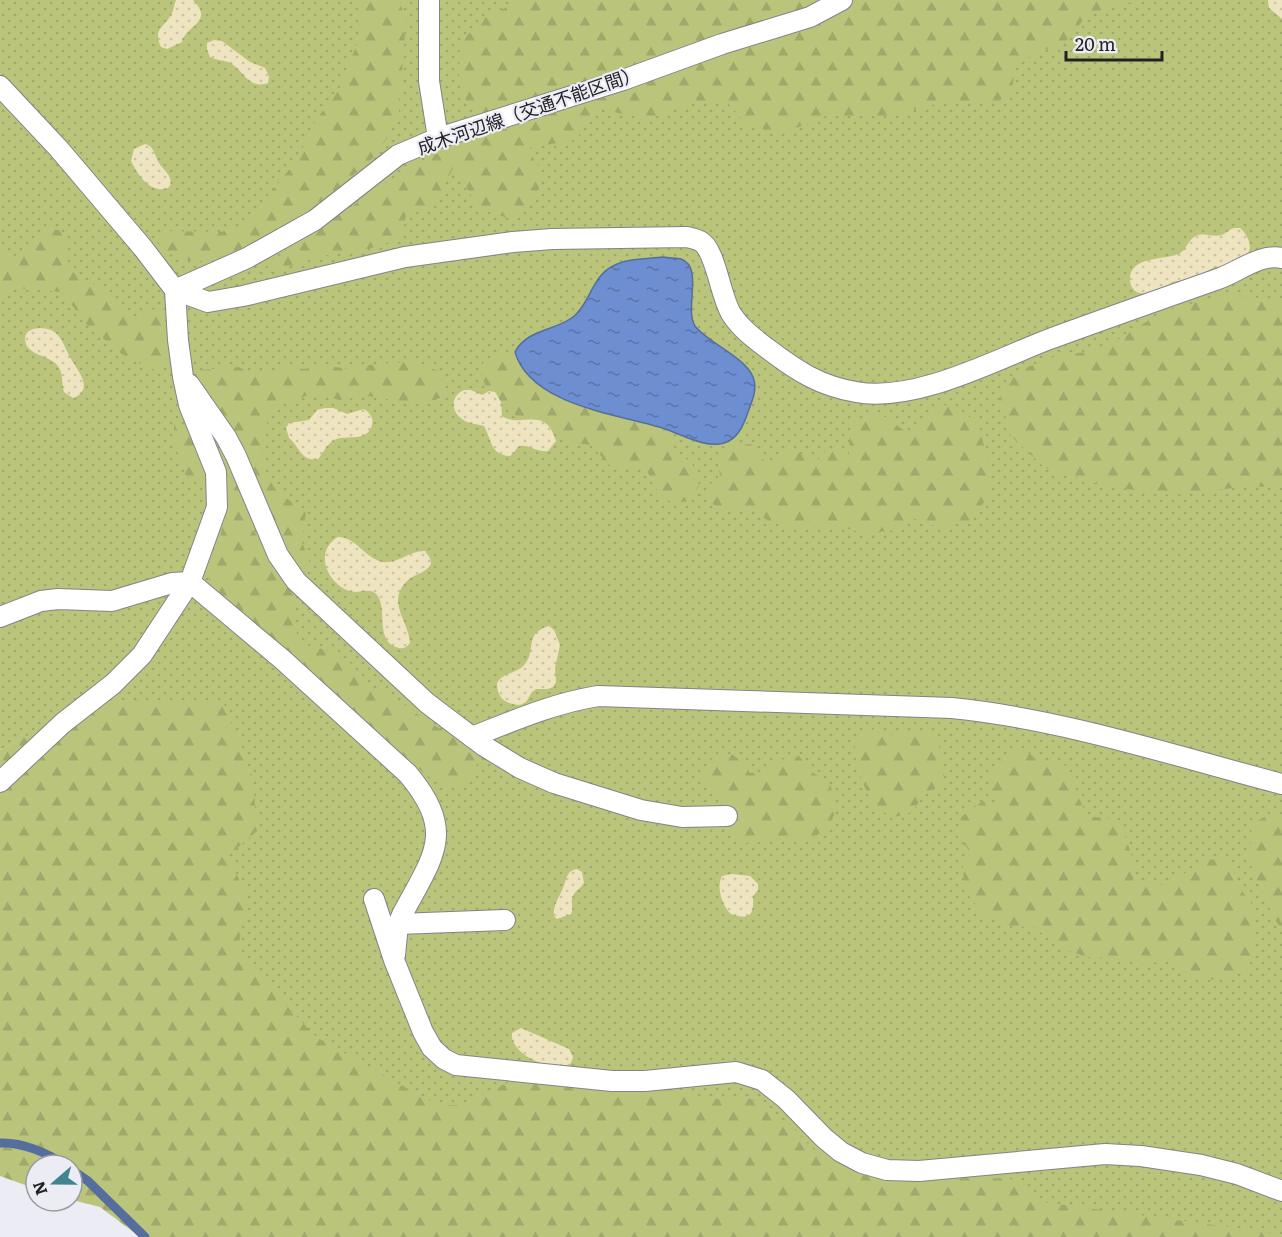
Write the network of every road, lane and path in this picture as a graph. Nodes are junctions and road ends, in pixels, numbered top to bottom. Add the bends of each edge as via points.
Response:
1 (429, 0) edge
2 (842, 0) edge
3 (0, 86) edge
4 (438, 138) junction
5 (1282, 258) edge
6 (176, 290) junction
7 (183, 377) junction
8 (190, 582) junction
9 (0, 617) edge
10 (472, 737) junction
11 (0, 782) edge
12 (1282, 784) edge
13 (727, 816) dead end
14 (374, 899) dead end
15 (505, 920) dead end
16 (398, 924) junction
17 (394, 960) junction
18 (1282, 1191) edge

1 - 4 lane via 429,81
2 - 4 lane, 成木河辺線（交通不能区間） via 810,17
3 - 6 lane via 59,148
4 - 6 lane, 成木河辺線（交通不能区間） via 398,155 305,225 247,258
5 - 6 lane via 1255,262 941,382 886,395 858,393 820,382 799,372 754,338 739,324 723,299 708,249 701,241 687,237 513,242 405,257 208,302
6 - 7 lane
7 - 8 lane via 189,405 216,472 218,507
7 - 10 lane via 226,437 278,555 296,581 428,703
8 - 9 lane via 172,583 112,600 41,602
8 - 11 lane via 142,654
8 - 16 lane via 291,668 425,794 437,836 434,855
10 - 12 lane via 539,711 597,696 952,708 998,712
10 - 13 lane via 520,768 600,798 682,817
14 - 17 lane
15 - 16 lane
16 - 17 lane
17 - 18 lane via 432,1048 456,1065 612,1081 736,1072 762,1080 841,1152 887,1170 920,1171 1106,1154 1201,1165

